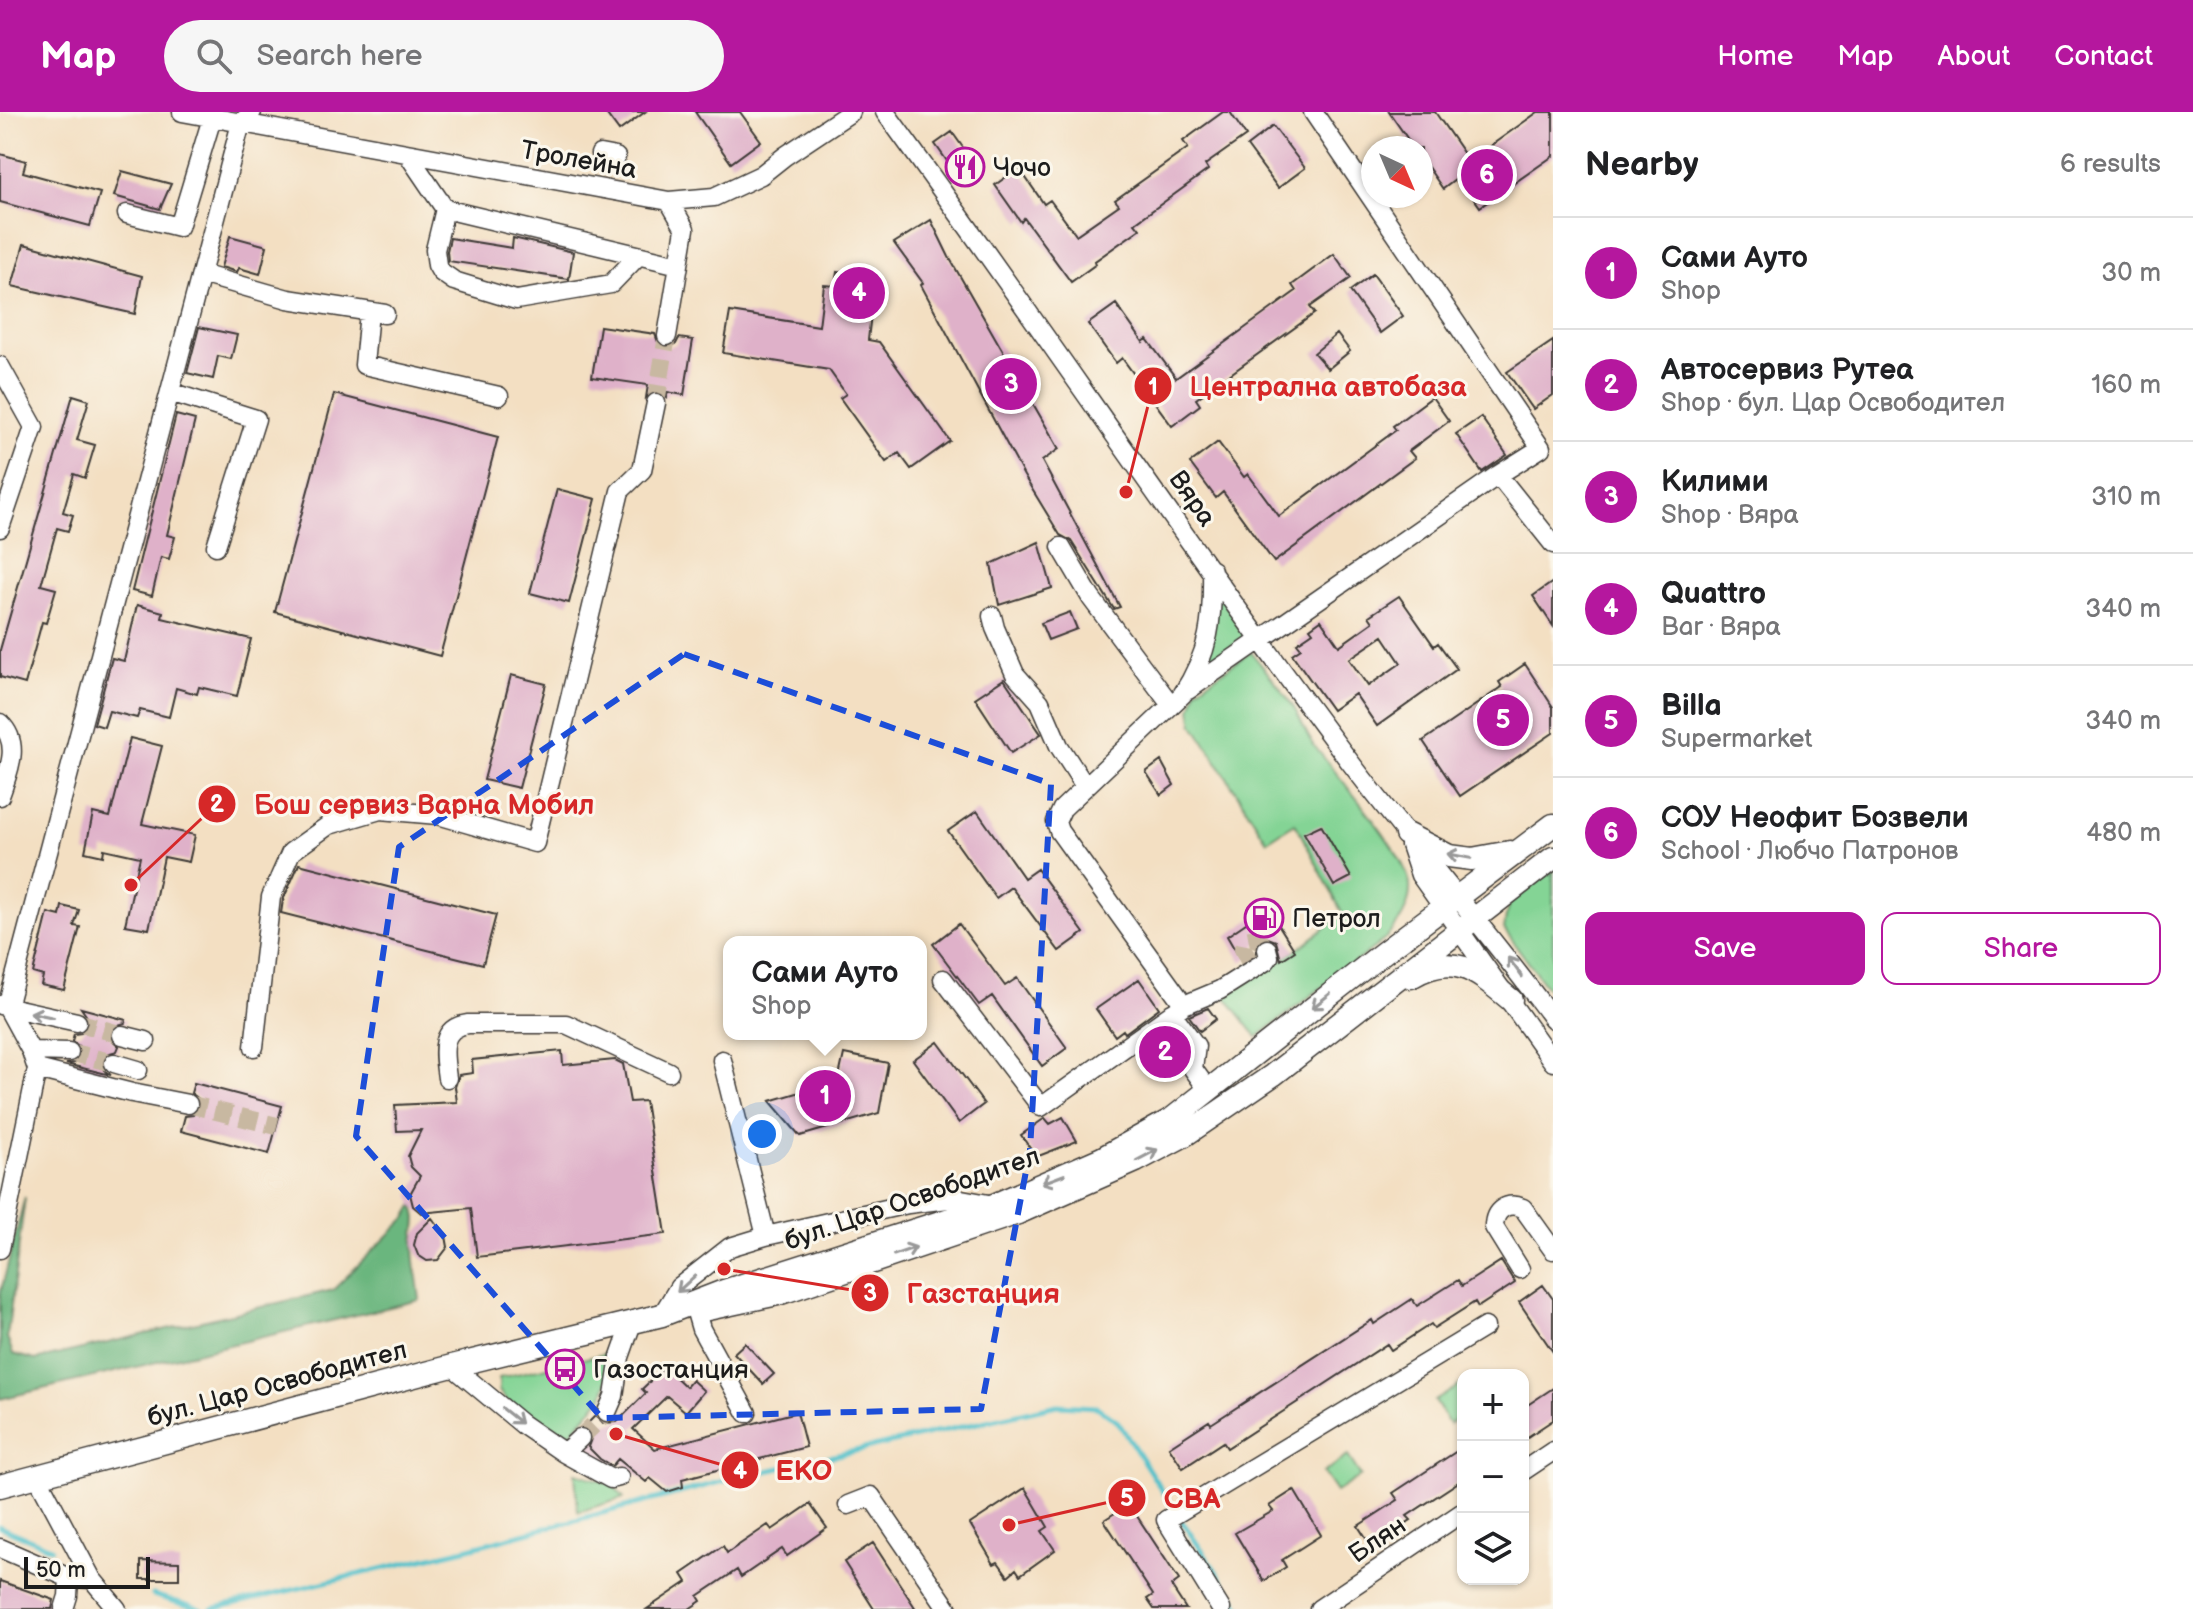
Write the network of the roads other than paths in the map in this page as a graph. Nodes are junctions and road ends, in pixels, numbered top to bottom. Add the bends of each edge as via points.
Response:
1 (182, 112) edge
2 (851, 112) edge
3 (885, 112) edge
4 (1313, 112) edge
5 (212, 118) junction
6 (247, 118) edge
7 (407, 153) junction
8 (669, 201) junction
9 (445, 209) junction
10 (127, 214) dead end
11 (638, 256) junction
12 (679, 265) junction
13 (201, 274) junction
14 (667, 336) tunnel mouth
15 (0, 366) edge
16 (170, 392) junction
17 (499, 396) dead end
18 (656, 403) tunnel mouth
19 (1498, 475) junction
20 (3, 500) edge
21 (0, 528) edge
22 (1553, 544) edge
23 (216, 546) dead end
24 (1061, 547) dead end
25 (1212, 570) junction
26 (992, 616) dead end
27 (1260, 639) junction
28 (1176, 700) junction
29 (0, 723) edge
30 (1085, 786) junction
31 (0, 796) edge
32 (1553, 825) edge
33 (1406, 834) junction
34 (1515, 852) junction
35 (1553, 858) edge
36 (1450, 901) junction
37 (1467, 922) junction
38 (1267, 949) tunnel mouth
39 (943, 979) dead end
40 (1511, 1000) junction
41 (1365, 1004) junction
42 (3, 1006) edge
43 (1178, 1009) junction
44 (1553, 1019) edge
45 (77, 1022) tunnel mouth
46 (122, 1035) tunnel mouth
47 (146, 1041) dead end
48 (254, 1047) dead end
49 (31, 1051) junction
50 (69, 1052) tunnel mouth
51 (722, 1060) dead end
52 (1553, 1062) edge
53 (114, 1063) tunnel mouth
54 (37, 1069) junction
55 (138, 1070) dead end
56 (669, 1072) dead end
57 (447, 1078) dead end
58 (1209, 1091) junction
59 (188, 1104) tunnel mouth
60 (994, 1205) junction
61 (766, 1236) junction
62 (0, 1249) edge
63 (1553, 1250) edge
64 (1520, 1269) dead end
65 (696, 1312) junction
66 (662, 1315) junction
67 (632, 1323) junction
68 (1485, 1327) dead end
69 (452, 1366) junction
70 (607, 1412) tunnel mouth
71 (747, 1413) dead end
72 (580, 1438) tunnel mouth
73 (1553, 1451) edge
74 (564, 1453) junction
75 (1529, 1467) edge
76 (37, 1476) junction
77 (619, 1477) dead end
78 (0, 1486) edge
79 (848, 1505) dead end
80 (1462, 1513) edge
81 (1, 1551) edge
82 (69, 1578) junction
83 (92, 1579) junction
84 (64, 1609) edge
85 (117, 1609) edge
86 (948, 1609) edge
87 (1221, 1609) edge
88 (1319, 1609) edge

1 - 5 street, Тролейна
2 - 8 street, Тролейна via 761,175 714,197
3 - 25 street, Вяра
4 - 19 street via 1541,448
5 - 6 street, Тролейна
5 - 10 street via 179,227
6 - 7 street, Тролейна
6 - 13 street
7 - 8 street, Тролейна
7 - 9 street
8 - 12 street via 685,229
9 - 11 street
9 - 11 street via 435,250 441,272 516,300 611,284
11 - 12 street
12 - 14 street
13 - 16 street
13 - 17 street via 288,299 377,313 364,365
15 - 20 street via 34,427
16 - 23 street via 256,419
16 - 42 street
18 - 48 street via 642,470 620,491 535,843 438,815 380,810 329,825 291,852 271,897
19 - 22 street
19 - 27 street
20 - 21 street
24 - 28 street via 1098,608
25 - 27 street, Вяра
25 - 28 street via 1206,649
26 - 30 street via 1015,674 1040,702 1059,746
27 - 28 street
27 - 33 street, Вяра
28 - 30 street
29 - 31 street via 10,735 13,752
30 - 43 street via 1059,813 1057,827
32 - 34 main road, бул. Цар Освободител
34 -> 33 main road via 1472,859 1449,856
33 - 36 street, Вяра
34 - 36 main road, бул. Цар Освободител
35 - 37 main road, бул. Цар Освободител
36 - 37 street, Вяра
36 -> 58 main road, бул. Цар Освободител
37 - 40 street
37 - 41 main road, бул. Цар Освободител
44 -> 37 street
38 - 43 street via 1266,961
39 - 43 street via 1041,1107
40 - 41 main road via 1480,974 1445,964 1416,973
40 - 52 street
65 -> 41 main road, бул. Цар Освободител via 778,1294 1018,1213 1089,1183 1185,1135
45 -> 42 street
42 - 49 street
43 - 58 street via 1196,1046 1193,1069
46 - 47 street
49 - 50 street
49 - 54 street
51 - 61 street
53 - 55 street
54 - 59 street
54 - 62 street
56 - 57 street via 566,1024 468,1024 453,1028 444,1041
58 -> 60 main road, бул. Цар Освободител via 1146,1135
60 - 61 street via 956,1198 908,1204
60 - 66 main road, бул. Цар Освободител
61 -> 66 street via 730,1247 679,1287
63 - 64 street via 1523,1208 1505,1206 1494,1227
65 - 66 main road, бул. Цар Освободител
65 - 71 street
66 - 67 main road, бул. Цар Освободител
67 - 69 main road, бул. Цар Освободител
67 - 70 street
68 - 87 street via 1166,1520
69 -> 74 street
69 - 76 main road, бул. Цар Освободител
72 - 74 street
73 - 75 street
74 - 77 street via 611,1479
76 - 78 main road, бул. Цар Освободител
76 - 83 street
79 - 86 street via 871,1496
80 - 88 street, Блян
81 - 82 street
82 - 83 street
82 - 84 street
83 - 85 street

